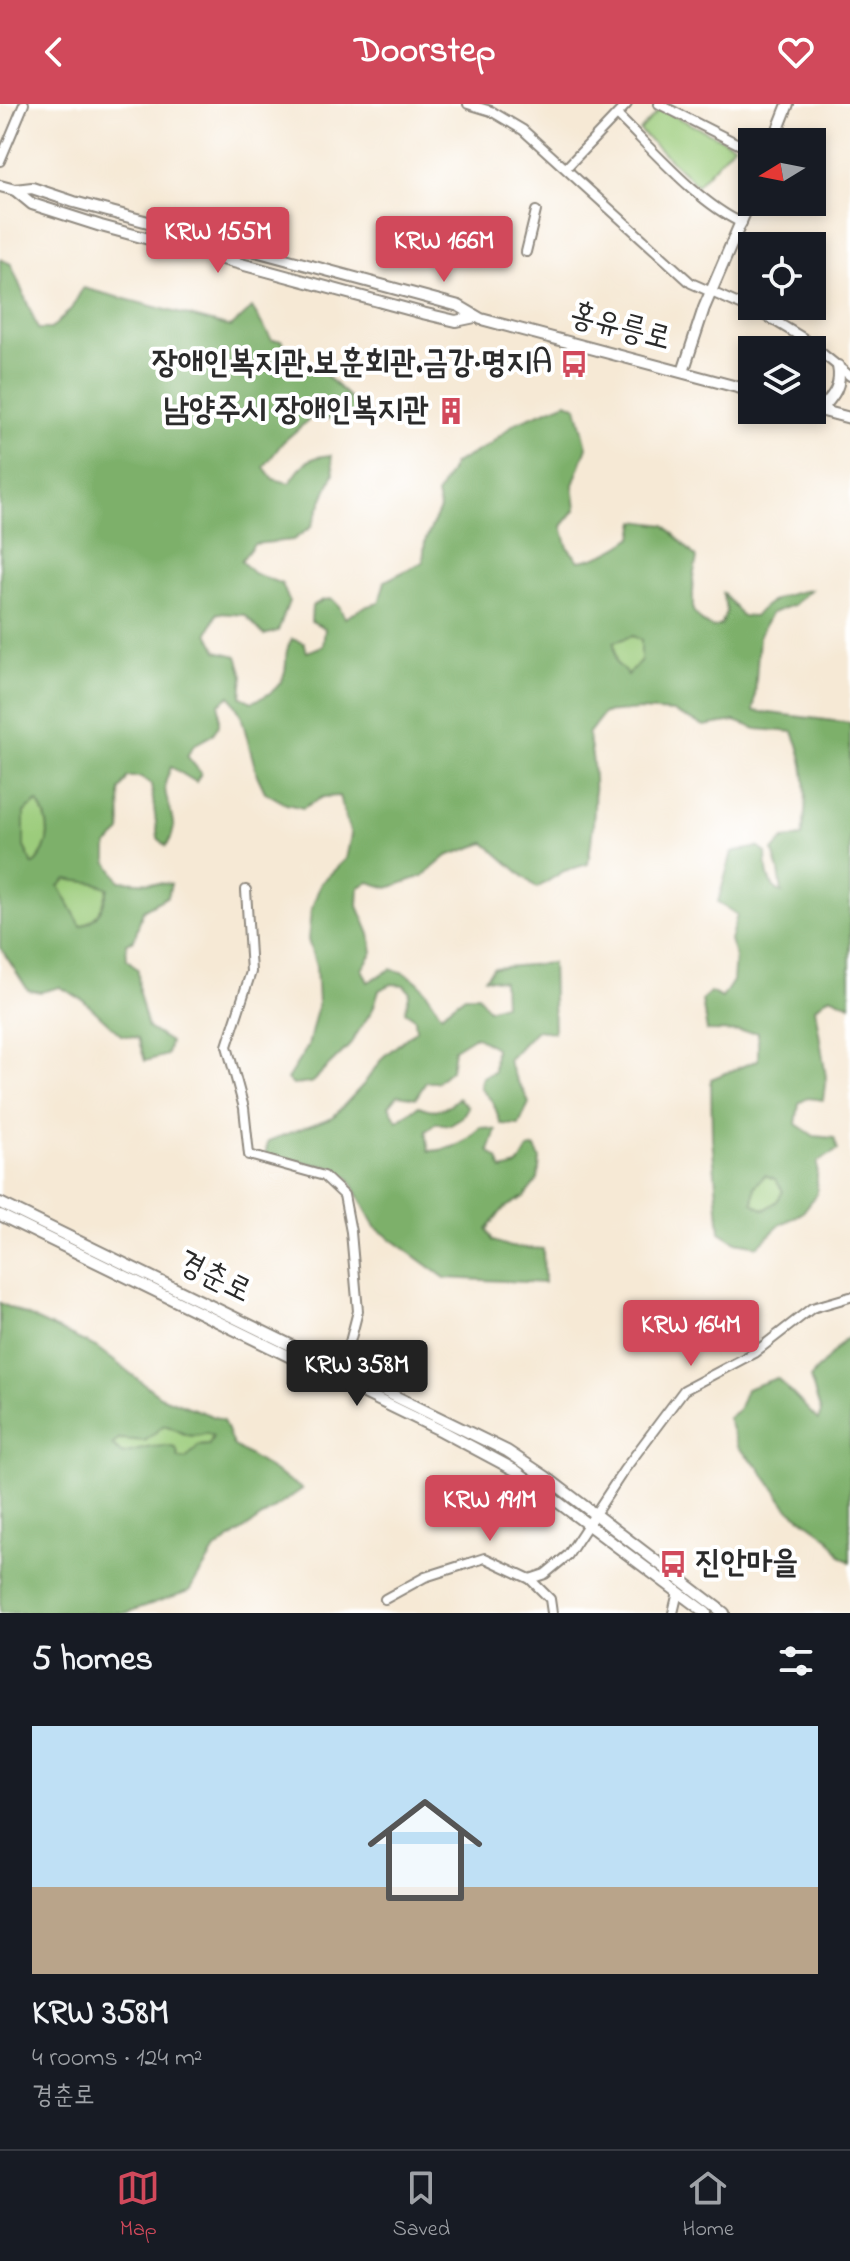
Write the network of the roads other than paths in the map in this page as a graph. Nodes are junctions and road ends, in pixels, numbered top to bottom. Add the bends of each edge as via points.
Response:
1 (24, 104) edge
2 (468, 104) edge
3 (627, 104) edge
4 (659, 104) edge
5 (788, 104) edge
6 (617, 115) junction
7 (779, 128) edge
8 (738, 144) edge
9 (0, 161) edge
10 (566, 168) junction
11 (0, 186) edge
12 (15, 190) junction
13 (536, 211) dead end
14 (745, 216) edge
15 (742, 223) junction
16 (526, 252) dead end
17 (711, 293) junction
18 (475, 317) junction
19 (838, 366) junction
20 (683, 372) junction
21 (850, 374) edge
22 (738, 387) edge
23 (826, 401) edge
24 (826, 412) edge
25 (850, 418) edge
26 (246, 890) dead end
27 (0, 1203) edge
28 (0, 1215) edge
29 (850, 1297) edge
30 (335, 1367) junction
31 (592, 1520) junction
32 (530, 1579) junction
33 (678, 1592) junction
34 (385, 1599) dead end
35 (552, 1613) edge
36 (673, 1613) edge
37 (706, 1613) edge
38 (724, 1613) edge

1 - 9 street
2 - 10 street via 523,130
3 - 6 street
4 - 8 street
5 - 7 street
6 - 10 street
6 - 15 street via 697,191
10 - 17 street via 663,260
11 - 12 street, 홍유릉로
12 - 18 street, 홍유릉로 via 32,188 409,291 459,306
12 - 18 street, 홍유릉로 via 32,204 114,229 422,313 456,321
13 - 16 street
14 - 15 street
15 - 17 street
17 - 19 street via 770,318
17 - 20 street
18 - 20 street, 홍유릉로
19 - 21 street
19 - 23 street via 837,392
20 - 22 street, 홍유릉로
24 - 25 street
26 - 30 street via 251,972 227,1046 244,1108 249,1155 324,1176 344,1195 358,1311 350,1342
27 - 30 street, 경춘로
28 - 31 street, 경춘로 via 442,1431
29 - 31 street via 812,1308 754,1353 684,1390
30 - 31 street, 경춘로 via 507,1451
31 - 32 street via 568,1555
31 - 33 street, 경춘로
31 - 38 street, 경춘로
32 - 34 street via 485,1558 425,1577
32 - 35 street via 550,1599
33 - 36 street
33 - 37 street, 경춘로

